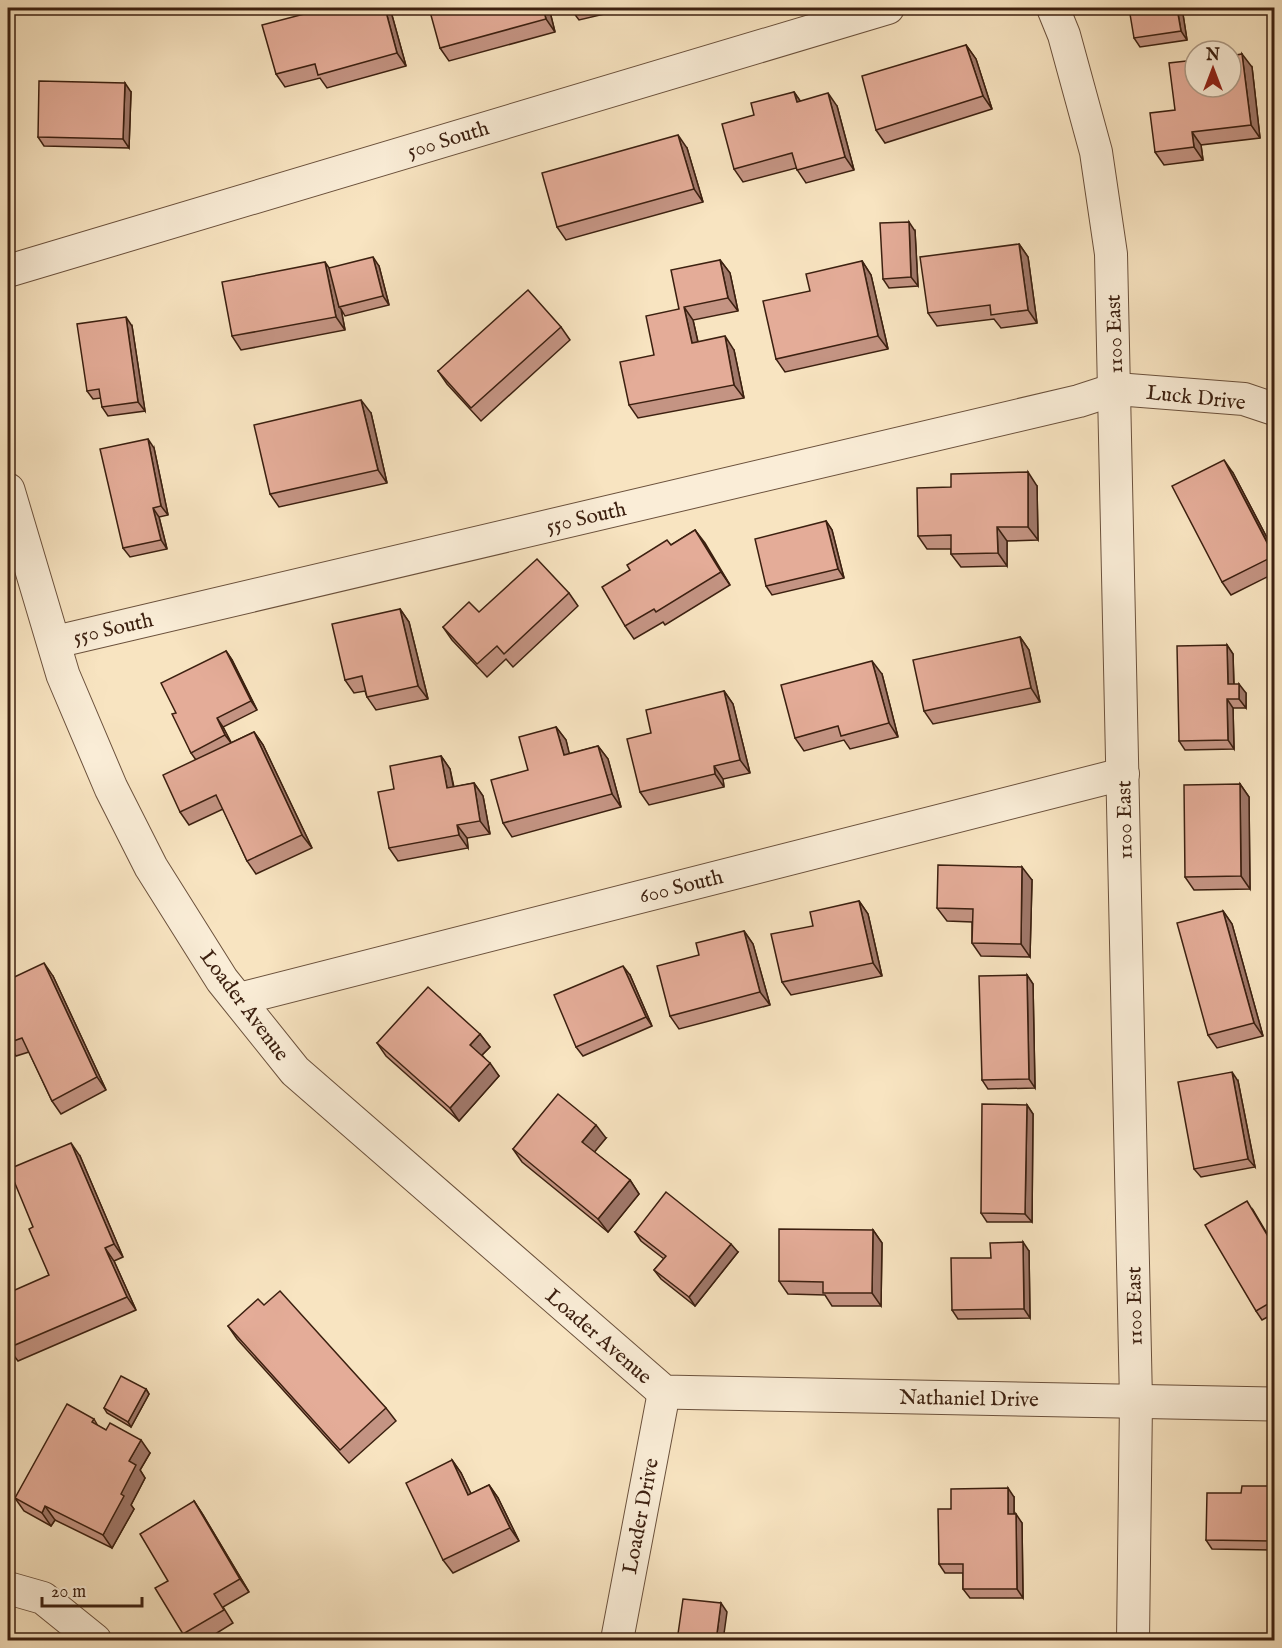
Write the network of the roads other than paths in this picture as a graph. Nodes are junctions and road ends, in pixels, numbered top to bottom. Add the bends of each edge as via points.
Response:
1 (888, 8) edge
2 (1053, 8) edge
3 (8, 271) edge
4 (1116, 389) junction
5 (1275, 409) edge
6 (8, 490) edge
7 (55, 642) junction
8 (1123, 774) junction
9 (239, 999) junction
10 (664, 1392) junction
11 (1136, 1401) junction
12 (1275, 1404) edge
13 (8, 1588) edge
14 (95, 1641) edge
15 (617, 1641) edge
16 (1133, 1641) edge

1 - 3 street, 500 South
2 - 4 street, 1100 East via 1096,152 1112,254
4 - 5 street, Luck Drive via 1244,399
4 - 7 street, 550 South via 1067,404
4 - 8 street, 1100 East
6 - 7 street, Loader Avenue
7 - 9 street, Loader Avenue via 63,675 111,788 151,867 204,953
8 - 9 street, 600 South
8 - 11 street, 1100 East
9 - 10 street, Loader Avenue via 295,1071
10 - 11 street, Nathaniel Drive
10 - 15 street, Loader Drive
11 - 12 street, Nathaniel Drive
11 - 16 street, 1100 East
13 - 14 street via 43,1598

